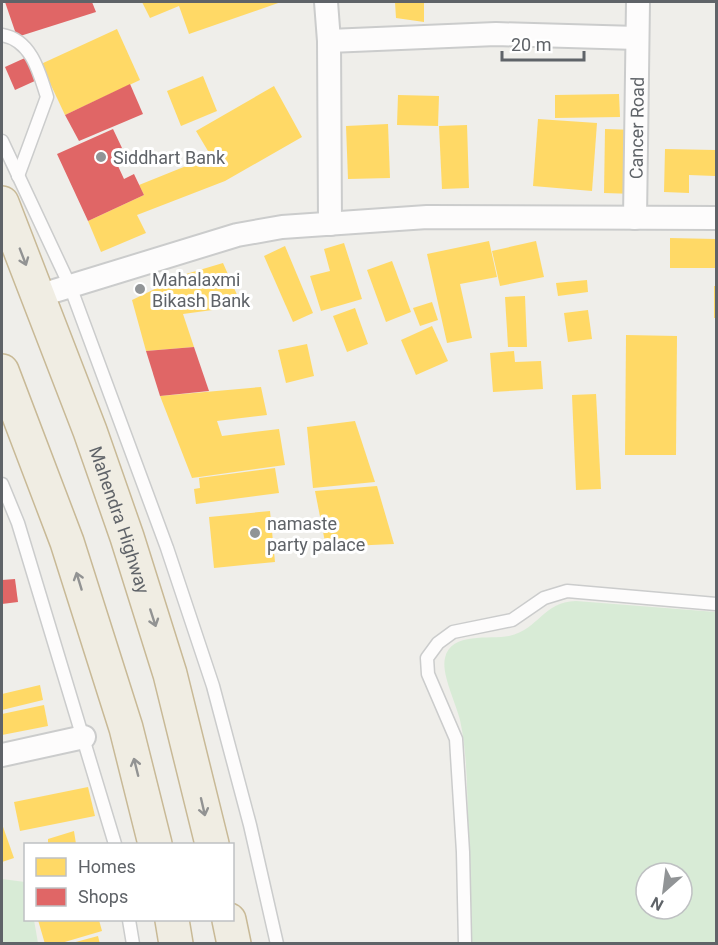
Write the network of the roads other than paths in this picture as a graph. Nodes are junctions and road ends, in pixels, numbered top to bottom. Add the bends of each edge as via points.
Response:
1 (326, 2) edge
2 (638, 2) edge
3 (2, 35) edge
4 (637, 38) junction
5 (329, 41) junction
6 (2, 141) edge
7 (10, 189) edge
8 (635, 218) junction
9 (717, 218) edge
10 (330, 224) junction
11 (70, 286) junction
12 (38, 296) junction
13 (5, 391) edge
14 (2, 484) edge
15 (717, 604) edge
16 (84, 737) junction
17 (2, 755) edge
18 (115, 843) edge
19 (156, 843) edge
20 (212, 843) edge
21 (129, 921) edge
22 (172, 921) edge
23 (229, 921) edge
24 (133, 944) edge
25 (176, 944) edge
26 (234, 944) edge
27 (277, 944) edge
28 (465, 944) edge

1 - 5 street
2 - 4 street, Cancer Road
3 - 7 lane via 14,37 26,46 47,97
4 - 5 street via 496,34
4 - 8 street, Cancer Road
5 - 10 street
6 - 7 lane
7 - 11 lane
7 -> 12 highway, Mahendra Highway
8 - 9 street
8 - 10 street via 427,217
10 - 11 street via 237,235
11 - 12 street
11 - 27 lane via 167,548 213,686
12 -> 20 highway, Mahendra Highway via 94,441 170,674
19 -> 13 highway via 126,728 67,542
14 - 16 lane via 18,523
15 - 28 lane via 567,591 544,598 512,620 453,632 438,643 428,658 428,674 456,739
16 - 17 street
16 - 18 lane
21 - 24 lane
22 - 25 highway
23 - 26 highway

